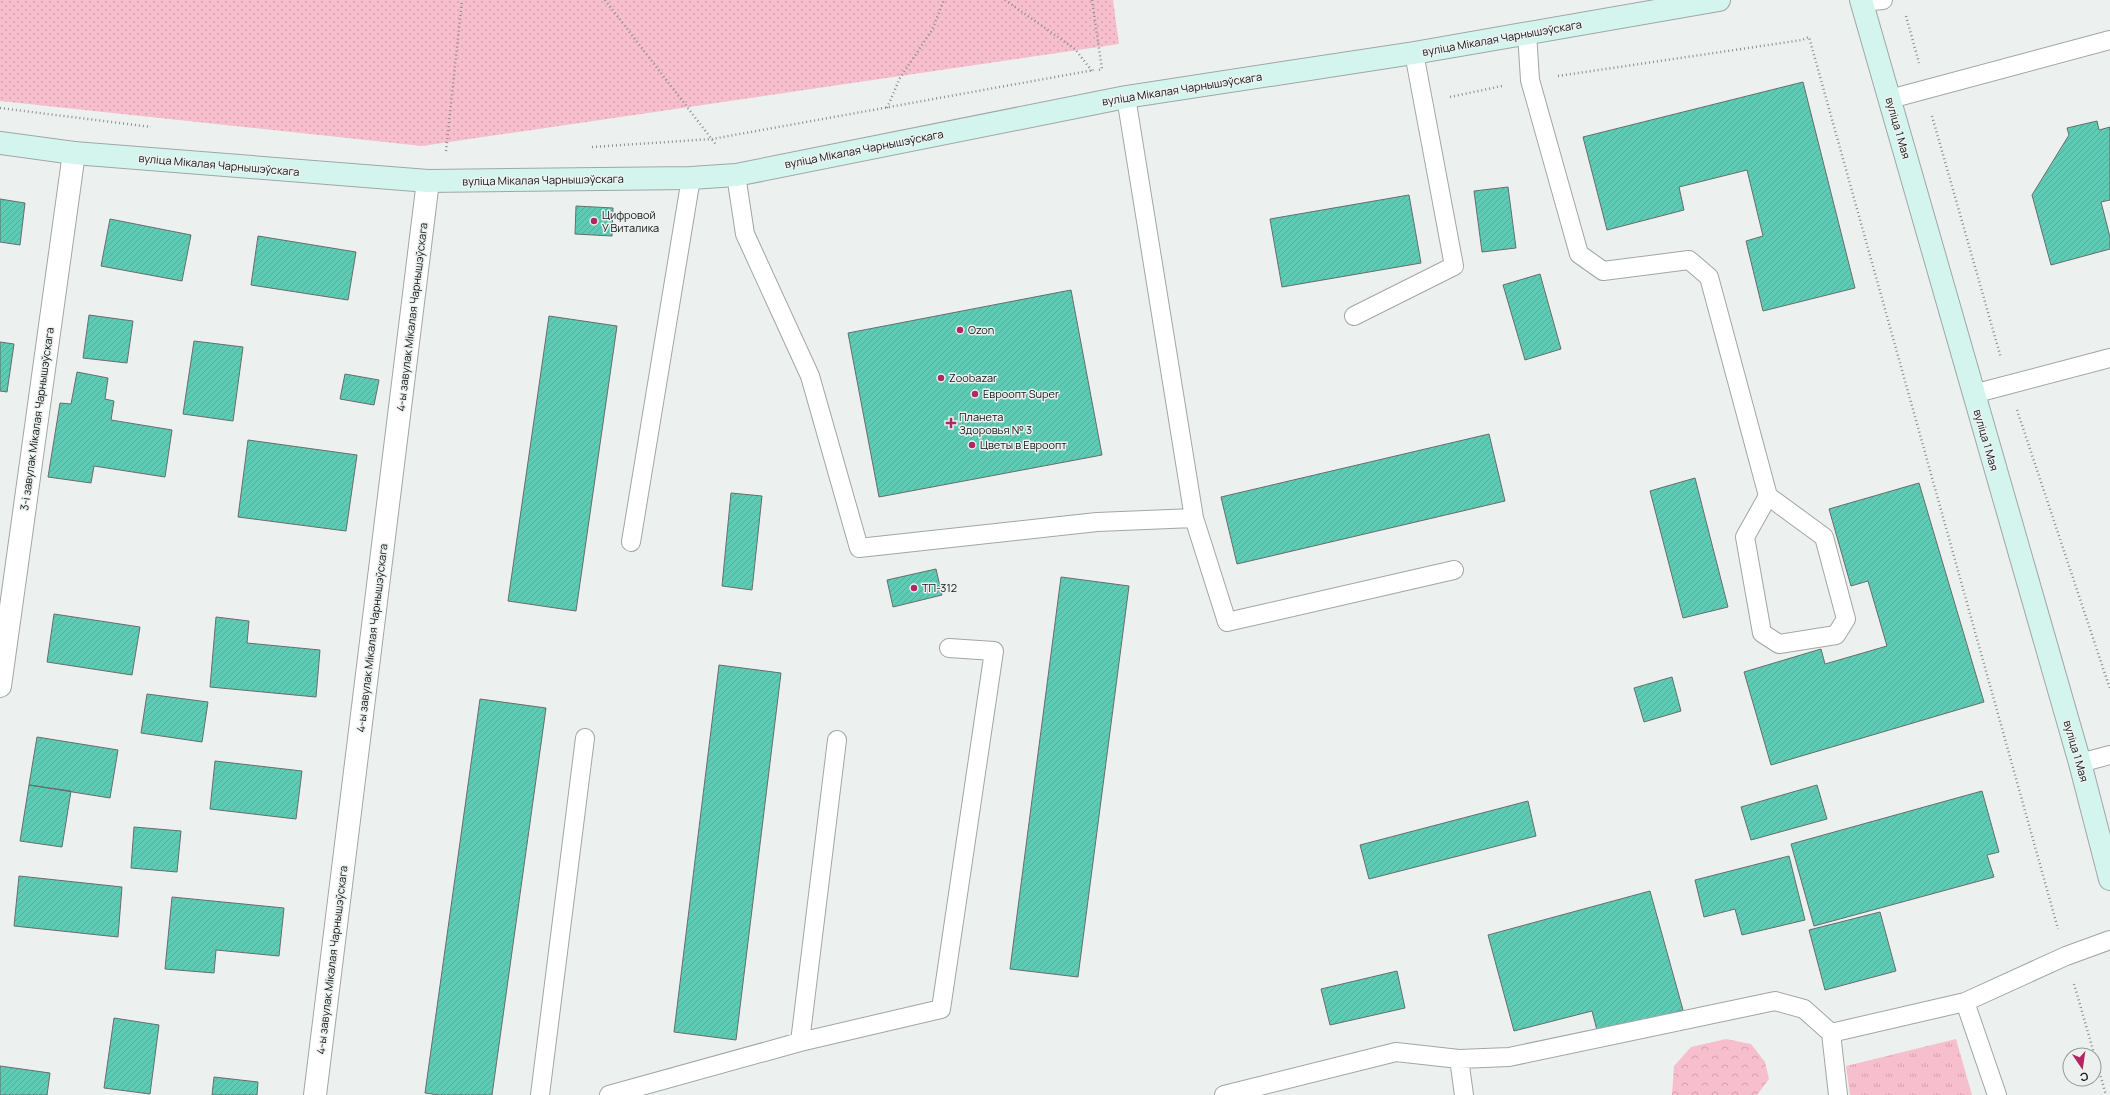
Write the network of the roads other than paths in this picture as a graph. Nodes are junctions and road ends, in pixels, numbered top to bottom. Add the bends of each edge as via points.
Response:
1 (1720, 0) edge
2 (1869, 1) edge
3 (1527, 33) junction
4 (2110, 40) edge
5 (1414, 53) junction
6 (1126, 96) junction
7 (1890, 100) junction
8 (0, 143) edge
9 (74, 153) junction
10 (736, 175) junction
11 (691, 178) junction
12 (428, 181) junction
13 (1354, 316) dead end
14 (2110, 358) edge
15 (1973, 394) junction
16 (1768, 496) junction
17 (1194, 518) junction
18 (632, 542) dead end
19 (1454, 570) dead end
20 (949, 648) dead end
21 (0, 686) edge
22 (585, 738) dead end
23 (837, 740) dead end
24 (2110, 755) edge
25 (2080, 763) junction
26 (2110, 879) edge
27 (2110, 940) edge
28 (1965, 1002) junction
29 (1831, 1033) junction
30 (800, 1042) junction
31 (1459, 1059) junction
32 (315, 1095) edge
33 (540, 1095) edge
34 (609, 1095) edge
35 (1224, 1095) edge
36 (1464, 1095) edge
37 (1838, 1095) edge
38 (1997, 1095) edge

1 - 3 street, вуліца Мікалая Чарнышэўскага
2 - 7 street, вуліца 1 Мая
3 - 5 street, вуліца Мікалая Чарнышэўскага
3 - 16 lane via 1530,80 1579,254 1603,271 1689,260 1709,278
4 - 7 lane
5 - 6 street, вуліца Мікалая Чарнышэўскага
5 - 13 lane via 1454,266
6 - 10 street, вуліца Мікалая Чарнышэўскага
6 - 17 lane
7 - 15 street, вуліца 1 Мая
8 - 9 street, вуліца Мікалая Чарнышэўскага
9 - 12 street, вуліца Мікалая Чарнышэўскага
9 - 21 street, 3-і завулак Мікалая Чарнышэўскага
10 - 11 street, вуліца Мікалая Чарнышэўскага
10 - 17 lane via 745,234 810,376 858,548 1097,522
11 - 12 street, вуліца Мікалая Чарнышэўскага
11 - 18 lane
12 - 32 street, 4-ы завулак Мікалая Чарнышэўскага
14 - 15 lane
15 - 25 street, вуліца 1 Мая
16 - 16 lane via 1746,537 1762,633 1780,644 1836,635 1846,619 1824,537
17 - 19 lane via 1227,622
20 - 30 lane via 994,651 941,1009
22 - 33 lane
23 - 30 lane
24 - 25 lane
25 - 26 street, вуліца 1 Мая
27 - 28 lane via 2066,956
28 - 29 lane
28 - 38 lane
29 - 31 lane via 1804,1008 1775,1001 1509,1057
29 - 37 lane
30 - 34 lane
31 - 35 lane via 1396,1052
31 - 36 lane

